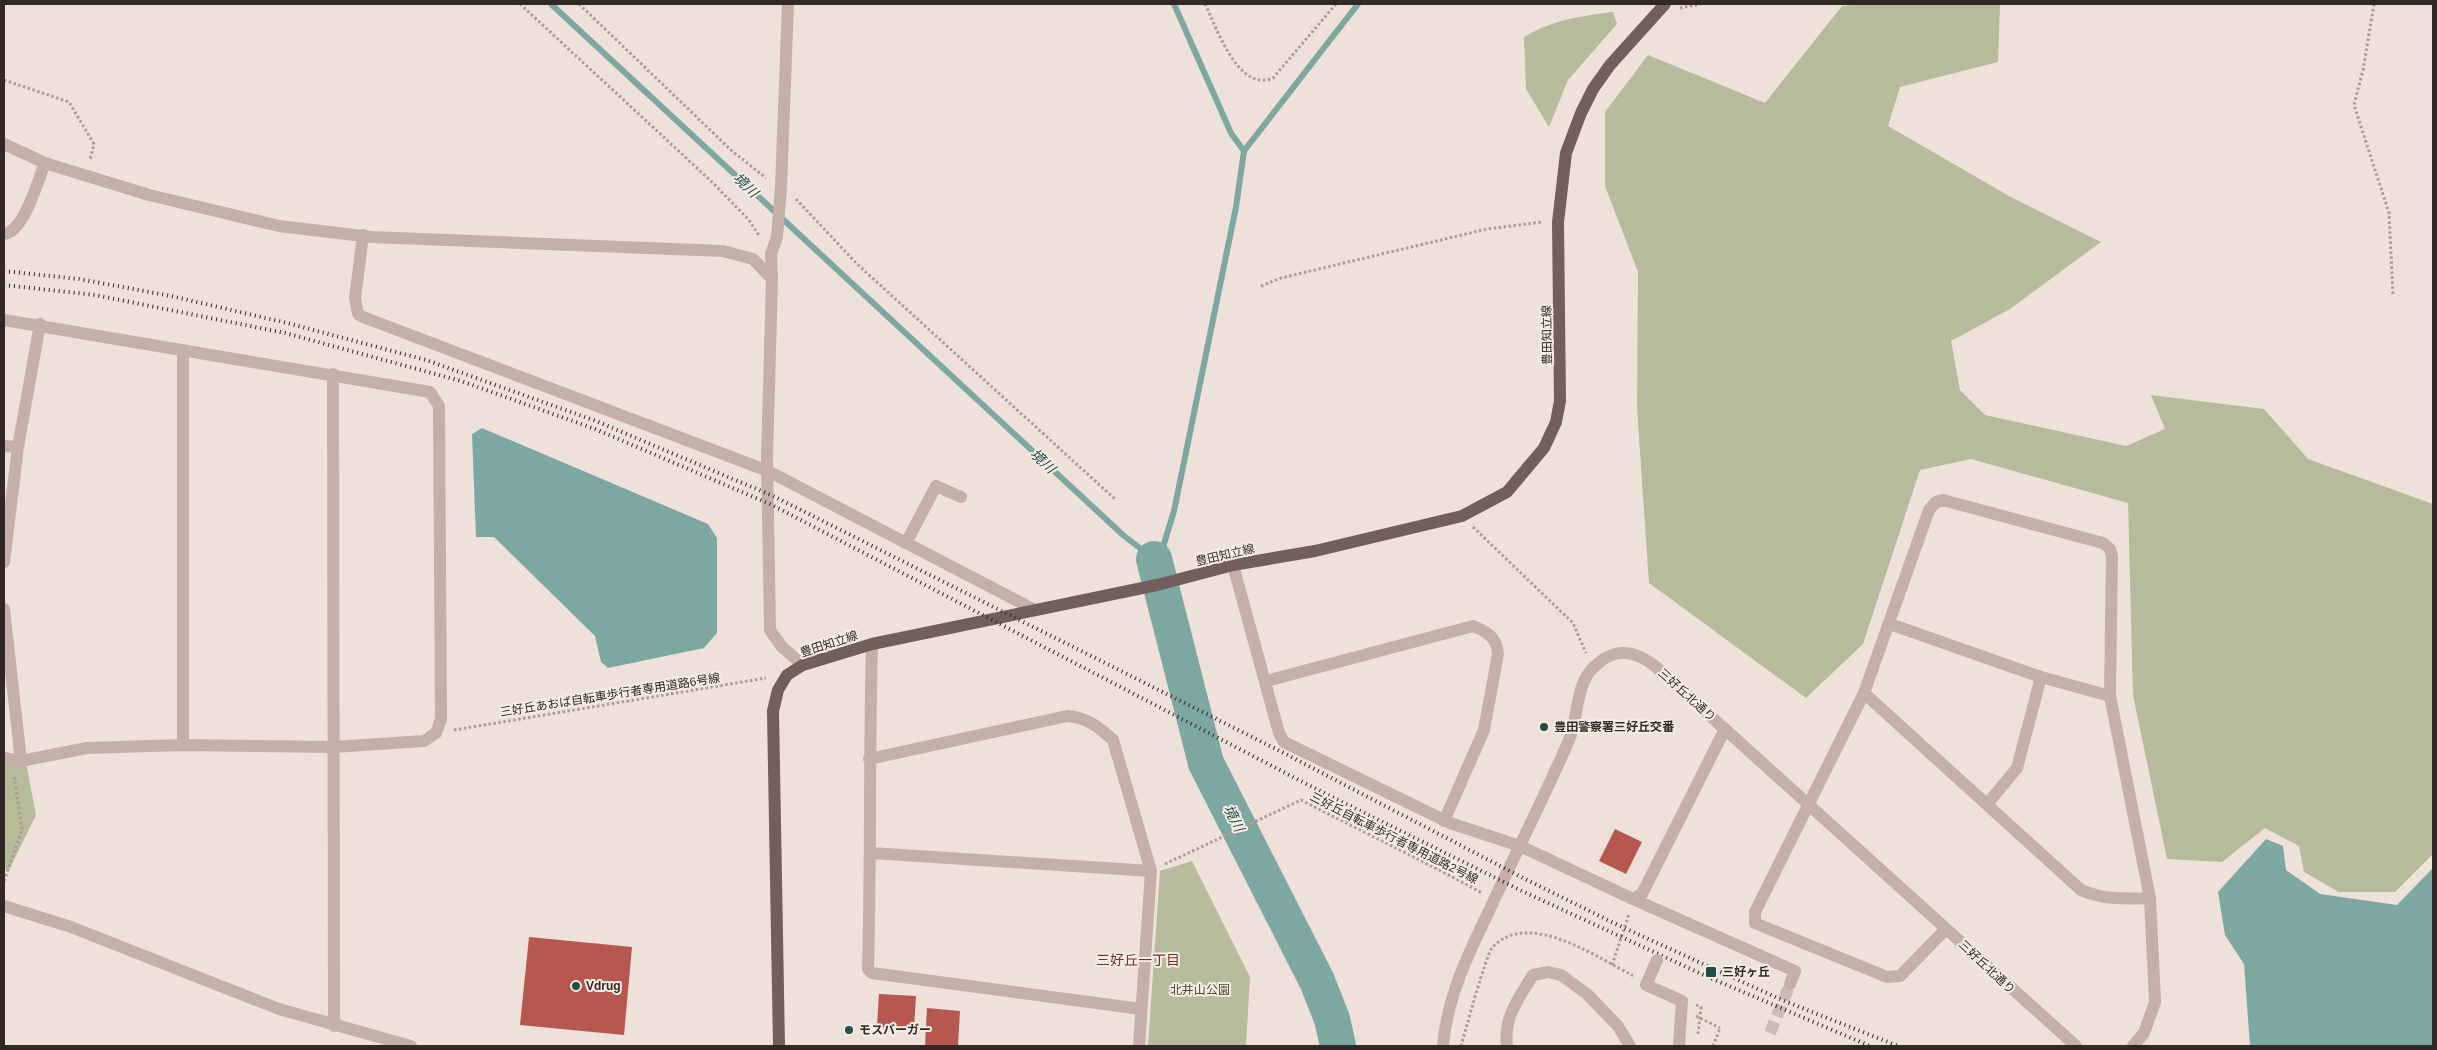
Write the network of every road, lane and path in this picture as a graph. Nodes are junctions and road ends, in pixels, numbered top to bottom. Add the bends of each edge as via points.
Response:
1 (520, 4) edge
2 (579, 4) edge
3 (788, 4) edge
4 (1205, 4) edge
5 (1336, 4) edge
6 (1665, 4) edge
7 (2374, 4) edge
8 (4, 80) edge
9 (4, 144) edge
10 (45, 163) junction
11 (86, 175) junction
12 (781, 187) junction
13 (1558, 222) junction
14 (4, 234) edge
15 (363, 236) junction
16 (771, 254) junction
17 (772, 279) junction
18 (1260, 286) dead end
19 (2393, 295) dead end
20 (4, 320) edge
21 (40, 324) junction
22 (183, 350) junction
23 (333, 374) junction
24 (4, 446) edge
25 (18, 447) junction
26 (768, 470) junction
27 (961, 497) dead end
28 (1116, 500) dead end
29 (1462, 516) junction
30 (906, 543) junction
31 (4, 562) edge
32 (1233, 566) junction
33 (4, 609) edge
34 (1035, 610) junction
35 (1890, 624) junction
36 (872, 644) junction
37 (804, 665) junction
38 (1593, 667) junction
39 (787, 675) junction
40 (2041, 677) junction
41 (1266, 682) junction
42 (1864, 692) junction
43 (2110, 696) junction
44 (1725, 729) junction
45 (436, 733) junction
46 (183, 745) junction
47 (334, 747) junction
48 (869, 759) junction
49 (12, 760) edge
50 (1988, 803) junction
51 (1809, 804) junction
52 (1444, 821) junction
53 (1520, 846) junction
54 (871, 853) junction
55 (1151, 871) junction
56 (4, 881) edge
57 (2150, 898) junction
58 (1494, 899) junction
59 (1633, 900) junction
60 (4, 906) edge
61 (1946, 929) junction
62 (1657, 960) dead end
63 (1612, 965) dead end
64 (1790, 984) tunnel mouth
65 (1700, 1008) dead end
66 (1141, 1009) junction
67 (1682, 1010) junction
68 (334, 1026) junction
69 (1698, 1036) dead end
70 (411, 1046) edge
71 (779, 1046) edge
72 (1139, 1046) edge
73 (1444, 1046) edge
74 (1508, 1046) edge
75 (1630, 1046) edge
76 (1679, 1046) edge
77 (1713, 1046) edge
78 (2076, 1046) edge
79 (2133, 1046) edge

1 - 16 path via 724,194 749,220
2 - 12 path via 732,151 757,173
3 - 12 street
4 - 5 path via 1232,62 1255,80 1264,82 1273,78
6 - 13 main road, 豊田知立線 via 1610,65 1581,113 1566,153
7 - 19 path via 2354,105 2389,213
8 - 11 path via 69,102 94,144
9 - 10 street
10 - 11 street
10 - 14 street via 19,226
11 - 15 street via 149,195 279,226
12 - 16 street via 777,237
12 - 28 path via 857,264
13 - 18 path via 1487,230 1281,278
13 - 29 main road, 豊田知立線 via 1561,361 1556,422 1544,448 1507,492
15 - 17 street via 723,251 753,259
15 - 26 street via 355,298 358,314 363,317
16 - 17 street
17 - 26 street
20 - 21 street
21 - 22 street
21 - 25 street
22 - 23 street
22 - 46 street
23 - 45 street via 430,392 439,406 441,719
23 - 47 street
24 - 25 street
25 - 31 street
26 - 30 street
26 - 37 street via 770,630 782,647
27 - 30 street via 936,486
29 - 32 main road, 豊田知立線 via 1315,551
29 - 38 path via 1572,623
30 - 34 street
32 - 34 main road, 豊田知立線
32 - 41 street
33 - 49 street
34 - 36 main road, 豊田知立線
35 - 40 street
35 - 42 street
35 - 43 street via 1929,510 1936,502 1943,500 2103,543 2112,556
36 - 37 main road, 豊田知立線
36 - 48 street
37 - 39 main road, 豊田知立線
38 - 44 street, 三好丘北通り via 1620,652 1647,660
38 - 53 street via 1583,683 1570,738
39 - 45 path, 三好丘あおば自転車歩行者専用道路6号線
39 - 71 main road via 778,690 773,711
40 - 43 street
40 - 50 street via 2017,768
41 - 52 street via 1284,742
41 - 52 street via 1473,626 1488,632 1497,643 1498,654 1484,730
42 - 50 street
42 - 51 street
43 - 57 street
44 - 51 street, 三好丘北通り
44 - 59 street via 1642,894
45 - 47 street via 424,741
46 - 47 street
46 - 49 street via 87,748
47 - 68 street
48 - 54 street
48 - 55 street via 1067,716 1081,717 1113,740
49 - 56 path via 22,830
50 - 57 street via 2081,890 2117,899
51 - 61 street, 三好丘北通り
51 - 61 street via 1755,912 1755,923 1887,977 1900,976
52 - 53 street
53 - 58 street
53 - 59 street
54 - 55 street
54 - 66 street via 868,969 872,973
55 - 58 path, 三好丘自転車歩行者専用道路2号線 via 1301,800
55 - 66 street
57 - 79 street via 2155,1002 2144,1032
58 - 73 street via 1461,971 1445,1024
59 - 63 path
59 - 64 street via 1795,971
60 - 68 street via 71,927 279,1009
61 - 78 street, 三好丘北通り
62 - 67 street, bridge via 1646,985 1682,1002
65 - 69 path
66 - 72 street
67 - 76 street, bridge
67 - 77 path, bridge via 1720,1028
68 - 70 street
74 - 75 street via 1505,1032 1510,1016 1533,975 1548,972 1561,975 1587,994 1618,1026

